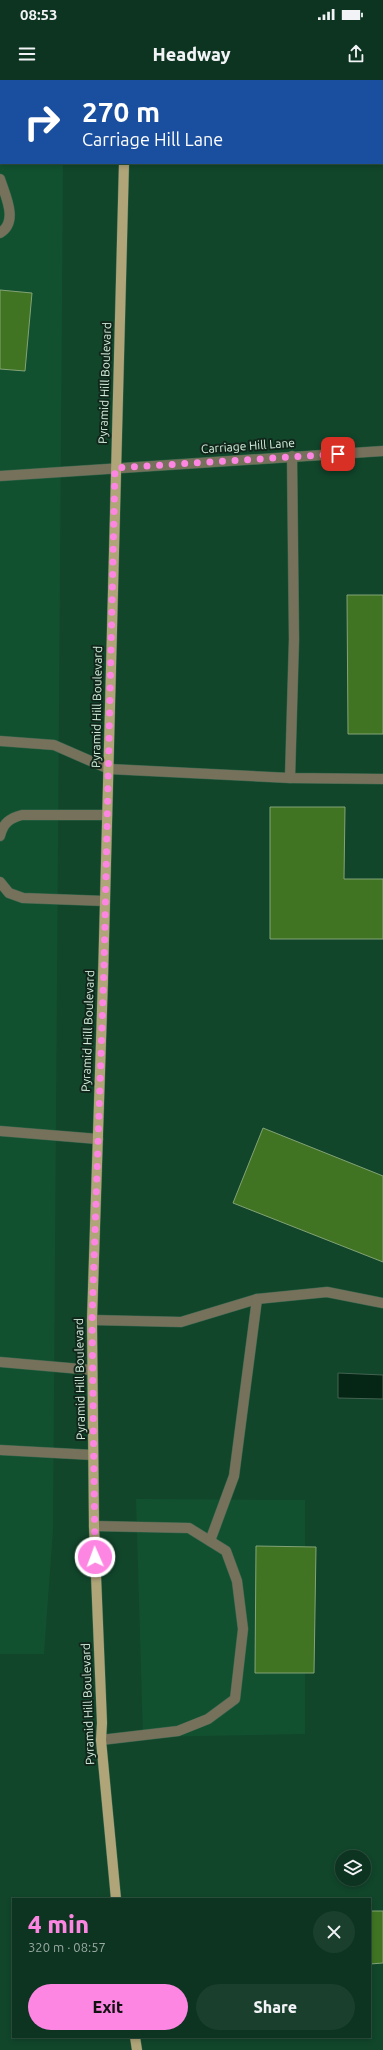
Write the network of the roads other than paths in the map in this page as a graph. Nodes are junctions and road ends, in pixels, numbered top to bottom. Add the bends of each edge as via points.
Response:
1 (124, 164) edge
2 (0, 179) edge
3 (0, 233) edge
4 (383, 451) edge
5 (292, 456) junction
6 (115, 468) junction
7 (0, 476) edge
8 (0, 741) edge
9 (109, 769) junction
10 (290, 778) junction
11 (383, 779) edge
12 (107, 815) junction
13 (0, 836) edge
14 (0, 882) edge
15 (105, 901) junction
16 (0, 1131) edge
17 (98, 1139) junction
18 (257, 1299) junction
19 (383, 1303) edge
20 (92, 1320) junction
21 (0, 1362) edge
22 (92, 1370) junction
23 (0, 1450) edge
24 (94, 1455) junction
25 (94, 1526) junction
26 (210, 1541) junction
27 (101, 1740) junction
28 (116, 1898) edge
29 (135, 2038) edge
30 (137, 2050) edge

1 - 6 main road, Pyramid Hill Boulevard
2 - 3 street via 10,218 8,227
4 - 5 street, Carriage Hill Lane
5 - 6 street, Carriage Hill Lane
5 - 10 street via 294,639
6 - 7 street, Carriage Hill Lane
6 - 9 main road, Pyramid Hill Boulevard
8 - 9 street via 54,745
9 - 10 street
9 - 12 main road, Pyramid Hill Boulevard
10 - 11 street
12 - 13 street via 22,815 11,818 2,828
12 - 15 main road, Pyramid Hill Boulevard
14 - 15 street via 9,893 24,898
15 - 17 main road, Pyramid Hill Boulevard
16 - 17 street
17 - 20 main road, Pyramid Hill Boulevard
18 - 19 street via 327,1292
18 - 20 street via 181,1322
18 - 26 street via 234,1476
20 - 22 main road, Pyramid Hill Boulevard
21 - 22 street
22 - 24 main road, Pyramid Hill Boulevard
23 - 24 street
24 - 25 main road, Pyramid Hill Boulevard
25 - 26 street via 189,1528
25 - 27 main road, Pyramid Hill Boulevard
26 - 27 street via 226,1551 237,1581 243,1629 235,1699 208,1719 178,1732
27 - 28 main road, Pyramid Hill Boulevard
29 - 30 main road

